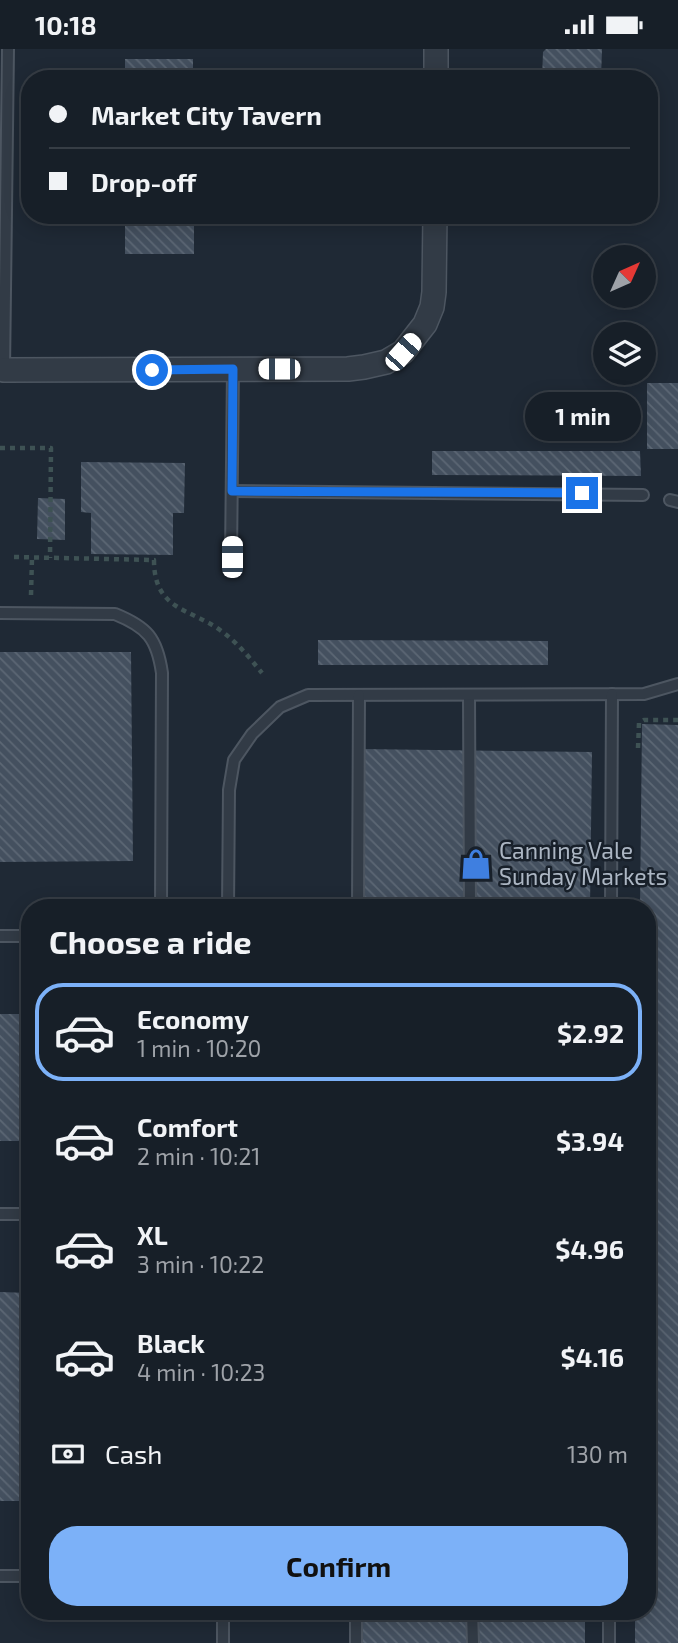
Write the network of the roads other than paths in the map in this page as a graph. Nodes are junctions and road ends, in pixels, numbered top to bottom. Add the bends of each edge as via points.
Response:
1 (8, 49) edge
2 (436, 49) edge
3 (436, 70) edge
4 (435, 224) edge
5 (233, 369) junction
6 (2, 371) edge
7 (232, 491) junction
8 (643, 495) dead end
9 (232, 557) dead end
10 (0, 613) edge
11 (678, 684) edge
12 (612, 694) junction
13 (359, 695) junction
14 (469, 695) junction
15 (161, 899) edge
16 (228, 899) edge
17 (358, 899) edge
18 (470, 899) edge
19 (611, 899) edge
20 (0, 936) edge
21 (21, 936) edge
22 (0, 1214) edge
23 (21, 1214) edge
24 (0, 1576) edge
25 (21, 1576) edge
26 (223, 1620) edge
27 (356, 1620) edge
28 (472, 1620) edge
29 (609, 1620) edge
30 (223, 1643) edge
31 (356, 1643) edge
32 (473, 1643) edge
33 (608, 1643) edge

1 - 6 lane
2 - 3 street
4 - 5 street via 432,307 403,352 386,362 348,369
5 - 6 street
5 - 7 lane
7 - 8 lane
7 - 9 lane
10 - 15 lane via 115,614 144,628 152,639 162,673
11 - 12 lane via 644,694
12 - 14 lane
12 - 19 lane
13 - 14 lane
13 - 16 lane via 308,695 280,707 234,760 229,790
13 - 17 lane
14 - 18 lane
20 - 21 lane
22 - 23 lane
24 - 25 lane
26 - 30 lane
27 - 31 lane
28 - 32 lane
29 - 33 lane

